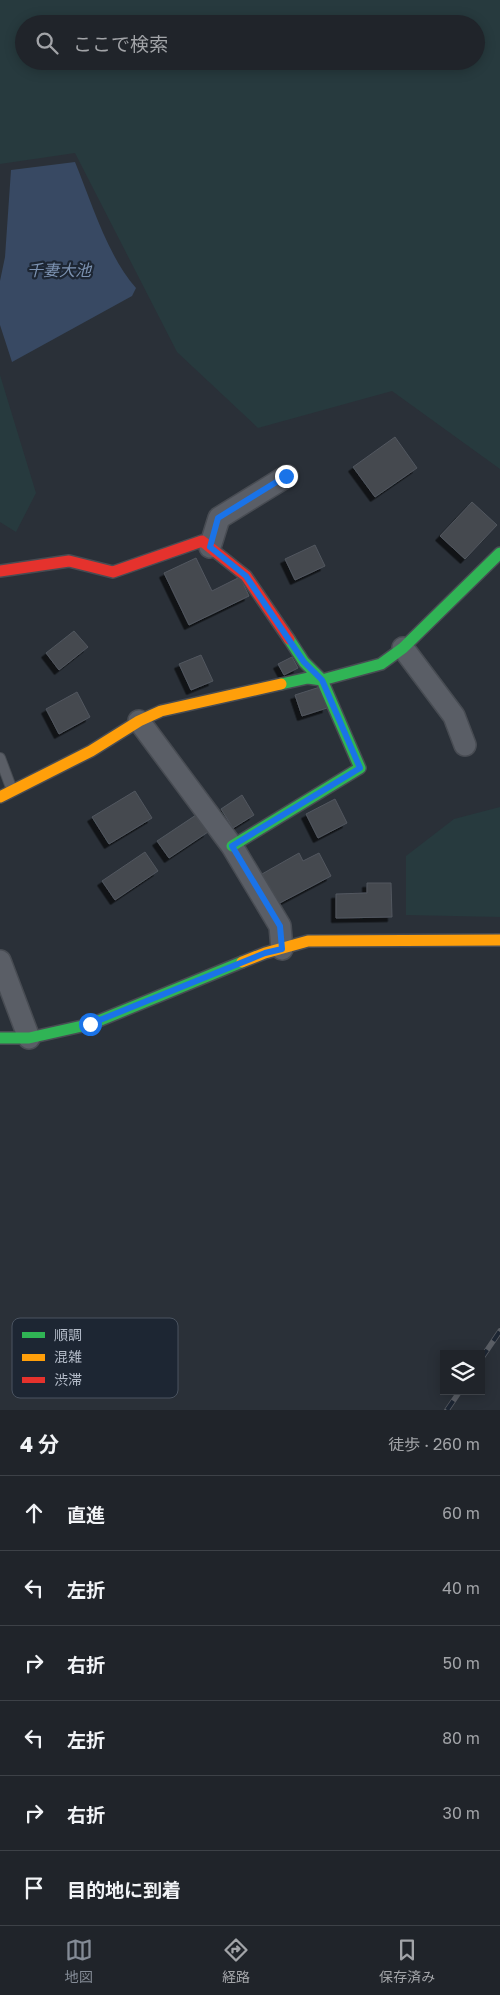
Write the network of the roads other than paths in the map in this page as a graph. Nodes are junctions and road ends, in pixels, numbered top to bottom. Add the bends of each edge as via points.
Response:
1 (286, 476) dead end
2 (210, 547) junction
3 (500, 553) edge
4 (0, 571) edge
5 (403, 648) junction
6 (322, 680) junction
7 (139, 721) junction
8 (465, 745) dead end
9 (0, 758) edge
10 (12, 791) junction
11 (0, 797) edge
12 (232, 846) junction
13 (500, 940) edge
14 (282, 949) junction
15 (0, 961) edge
16 (0, 1038) edge
17 (29, 1038) junction

1 - 2 street via 218,518
2 - 4 street via 202,541 113,572 69,561
2 - 6 street via 246,576 304,662
3 - 5 street
5 - 6 street via 381,664
5 - 8 street via 454,716
6 - 7 street via 308,678 161,710
6 - 12 street via 360,768
7 - 10 street via 90,751
7 - 12 street
9 - 10 lane
10 - 11 street
12 - 14 street via 280,926
13 - 14 street via 308,942
14 - 17 street via 90,1024
15 - 17 street
16 - 17 street

